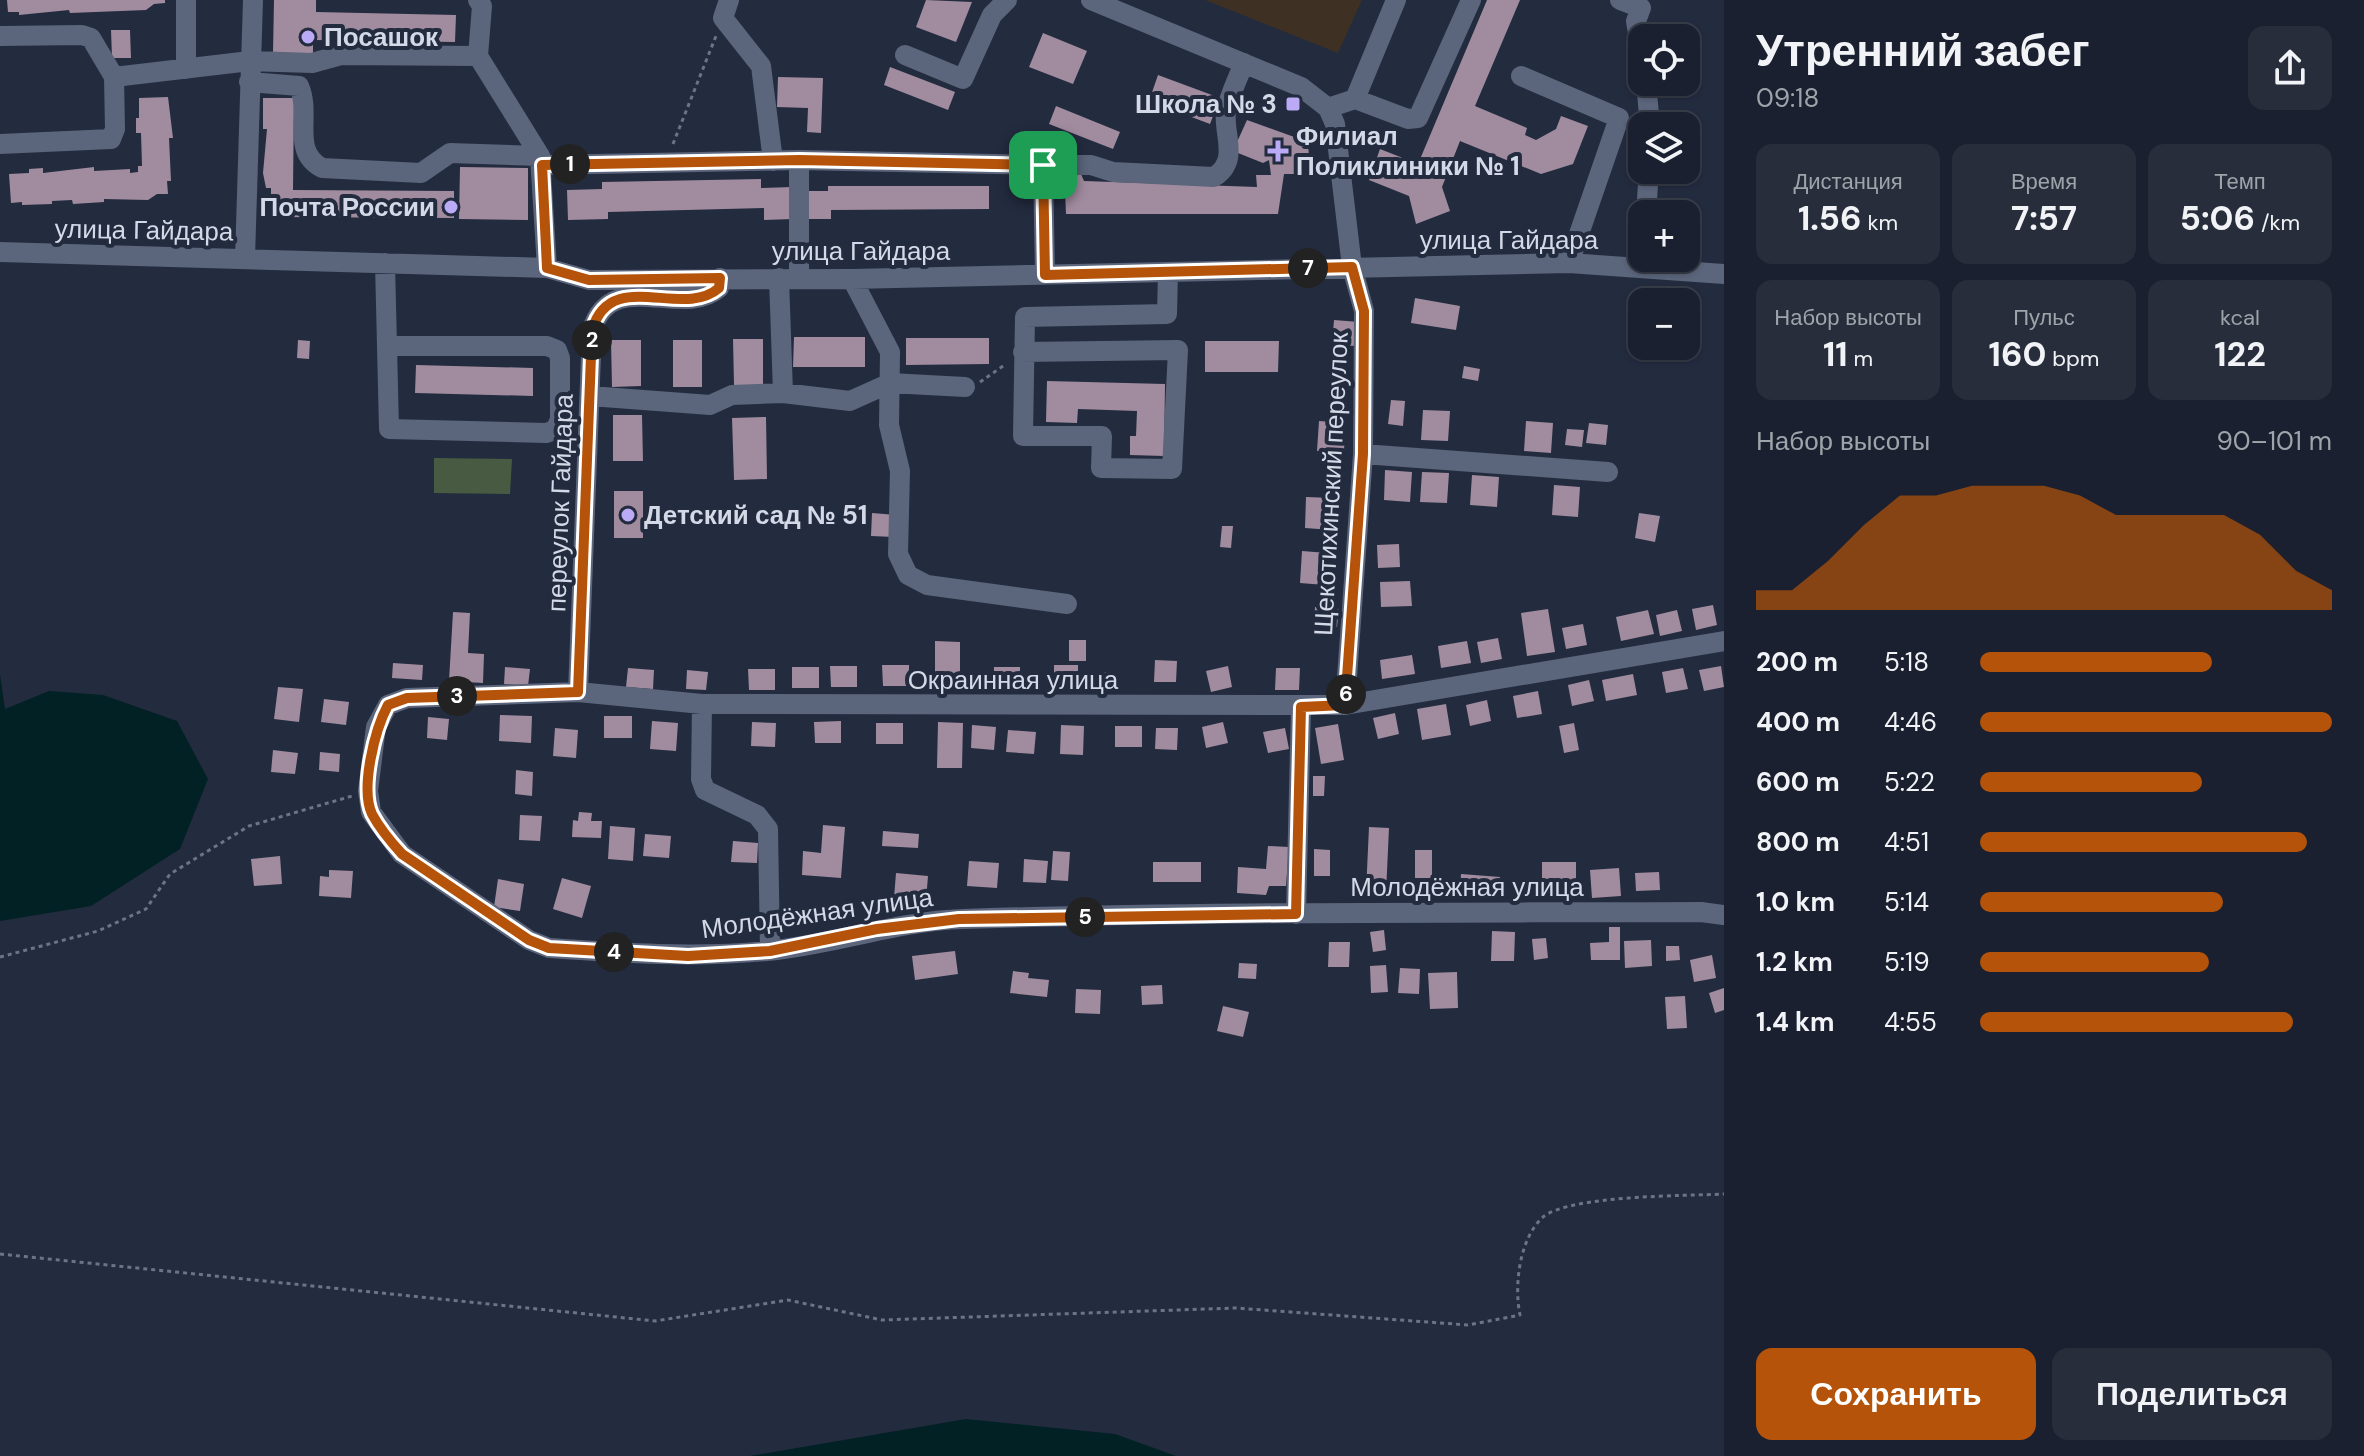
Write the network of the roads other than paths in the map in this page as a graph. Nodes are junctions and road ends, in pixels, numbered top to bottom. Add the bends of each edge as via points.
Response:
1 (186, 0) edge
2 (253, 0) edge
3 (478, 0) edge
4 (1007, 0) edge
5 (1091, 0) edge
6 (1396, 0) edge
7 (1471, 0) edge
8 (1620, 0) edge
9 (1643, 4) edge
10 (726, 9) edge
11 (1636, 24) edge
12 (0, 36) edge
13 (905, 55) dead end
14 (478, 56) junction
15 (1244, 63) junction
16 (186, 69) junction
17 (250, 72) junction
18 (1521, 76) dead end
19 (114, 77) junction
20 (1355, 99) junction
21 (1328, 108) junction
22 (0, 144) edge
23 (541, 160) junction
24 (799, 160) junction
25 (773, 161) junction
26 (1043, 165) junction
27 (0, 252) edge
28 (245, 258) junction
29 (1628, 259) edge
30 (385, 263) junction
31 (1569, 263) junction
32 (1352, 267) junction
33 (547, 268) junction
34 (1700, 269) edge
35 (1168, 272) junction
36 (1724, 274) edge
37 (1045, 275) junction
38 (720, 278) junction
39 (789, 278) junction
40 (852, 279) junction
41 (389, 346) junction
42 (1017, 356) junction
43 (890, 383) junction
44 (965, 387) road end
45 (783, 393) junction
46 (590, 396) junction
47 (1363, 454) junction
48 (1608, 472) dead end
49 (1067, 604) dead end
50 (1724, 641) edge
51 (578, 692) junction
52 (702, 704) junction
53 (1345, 705) junction
54 (1301, 707) junction
55 (368, 791) joint
56 (1296, 914) junction
57 (1724, 915) edge
58 (770, 951) junction

1 - 16 street
2 - 17 street
3 - 14 street
4 - 13 street via 992,15 963,79
5 - 15 street
6 - 20 street
7 - 20 street via 1418,118
8 - 9 street
9 - 11 street
10 - 25 street via 761,66
12 - 19 street via 91,38
14 - 17 street via 341,55
14 - 23 street
15 - 21 street via 1301,87
15 - 26 street via 1227,108 1230,147 1225,167 1214,177
16 - 17 street
16 - 19 street
17 - 23 street via 299,86 304,153 322,168 421,173 450,153
17 - 28 street
18 - 31 street via 1619,118
19 - 22 street via 111,139
20 - 21 street
21 - 32 street, Щекотихинский переулок via 1335,124
23 - 25 street
23 - 33 street
24 - 25 street
24 - 26 street
24 - 39 street
26 - 37 street
27 - 28 street, улица Гайдара
28 - 30 street, улица Гайдара
29 - 31 street, улица Гайдара
30 - 33 street, улица Гайдара
30 - 41 street
31 - 32 street, улица Гайдара
32 - 35 street, улица Гайдара
32 - 47 street, Щекотихинский переулок via 1364,311
33 - 38 street, улица Гайдара via 589,280
34 - 36 street, улица Гайдара
35 - 37 street, улица Гайдара
35 - 42 street via 1167,314 1025,317
37 - 40 street, улица Гайдара
38 - 39 street, улица Гайдара
38 - 46 street, переулок Гайдара via 719,288 704,297 617,298 605,305 592,330
39 - 40 street, улица Гайдара
39 - 45 street
40 - 43 street via 890,352
41 - 41 street via 389,429 546,433 560,420 557,350
42 - 42 street via 1023,436 1102,436 1101,468 1172,469 1178,350
43 - 44 street
43 - 45 street via 850,401
43 - 49 street via 889,425 900,471 898,554 908,575 927,585
45 - 46 street via 732,395 710,405
46 - 51 street, переулок Гайдара
47 - 48 street
47 - 53 street, Щекотихинский переулок
50 - 53 street, Окраинная улица
51 - 52 street, Окраинная улица
51 - 55 street, Окраинная улица via 407,698 388,705 376,727
52 - 54 street, Окраинная улица
52 - 58 street via 705,790 757,815 768,829
53 - 54 street, Окраинная улица
54 - 56 street
55 - 58 street, Молодёжная улица via 371,812 402,854 529,940 549,948 688,956
56 - 57 street, Молодёжная улица
56 - 58 street, Молодёжная улица via 959,919

